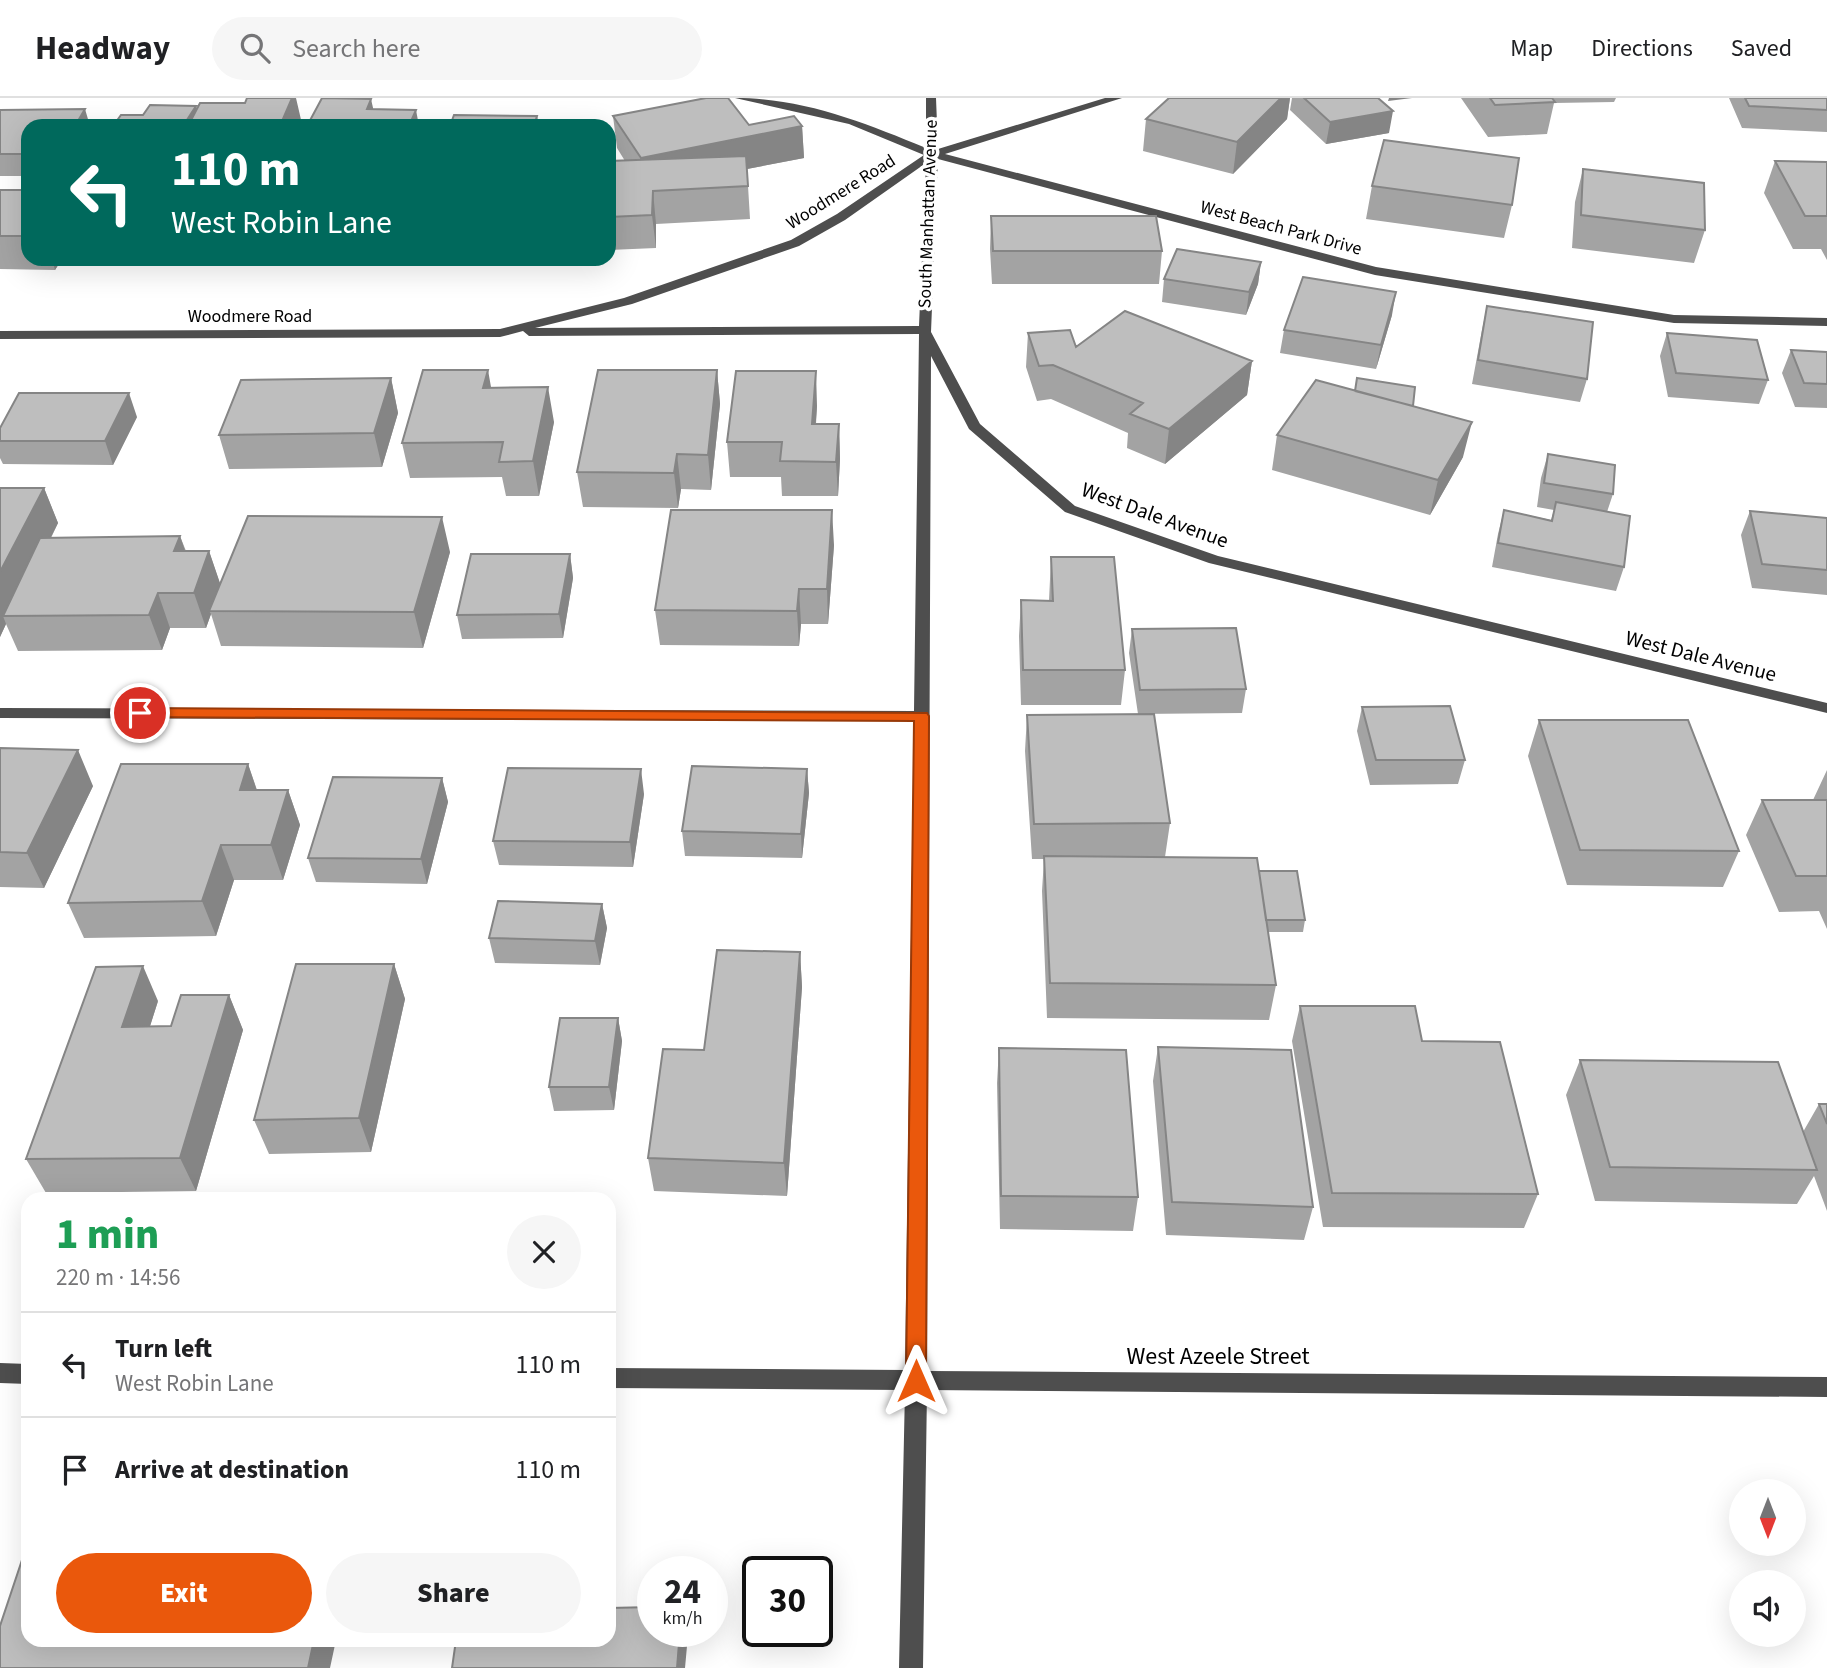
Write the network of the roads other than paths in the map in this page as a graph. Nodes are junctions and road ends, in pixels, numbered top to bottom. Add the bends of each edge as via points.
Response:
1 (740, 98) edge
2 (931, 98) edge
3 (1117, 98) edge
4 (932, 154) junction
5 (1827, 322) edge
6 (925, 330) junction
7 (500, 333) junction
8 (0, 335) edge
9 (1827, 708) edge
10 (0, 713) edge
11 (922, 716) junction
12 (0, 1373) edge
13 (21, 1374) edge
14 (616, 1378) edge
15 (916, 1381) junction
16 (1827, 1387) edge
17 (911, 1668) edge

1 - 4 street, West Beach Park Drive via 853,122
2 - 4 street, South Manhattan Avenue
3 - 4 street, Woodmere Road
4 - 5 street, West Beach Park Drive via 1375,271 1674,319
4 - 6 street, South Manhattan Avenue
4 - 7 street, Woodmere Road via 795,243 628,301
6 - 7 street, Woodmere Road
6 - 9 street, West Dale Avenue via 974,426 1070,509 1214,561
6 - 11 street
7 - 8 street, Woodmere Road
10 - 11 street
11 - 15 street
12 - 13 street
14 - 15 street, West Azeele Street
15 - 16 street, West Azeele Street
15 - 17 street

